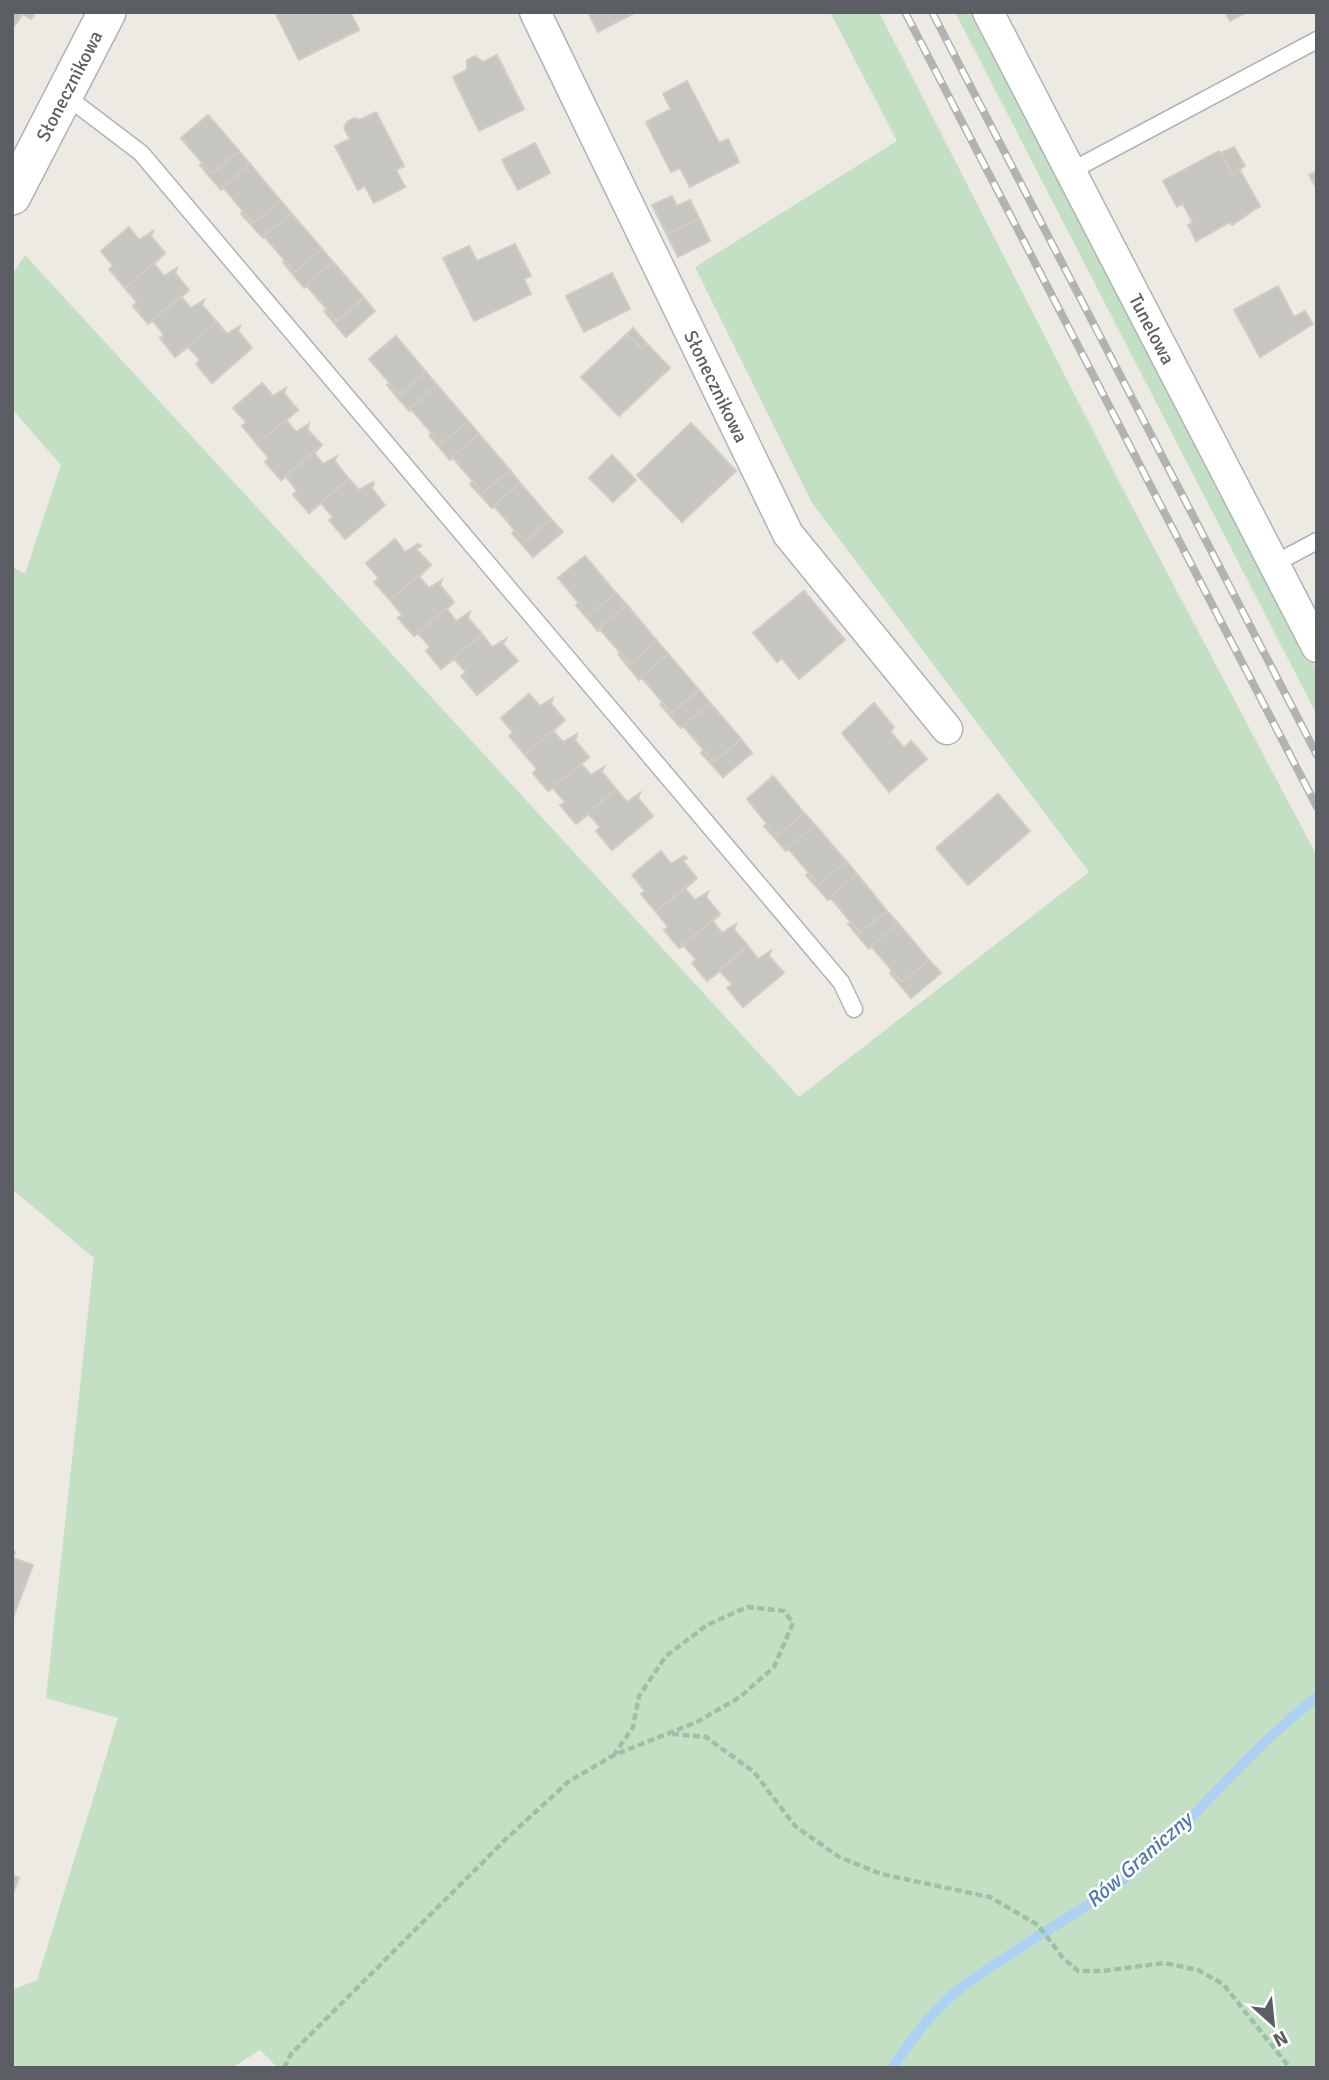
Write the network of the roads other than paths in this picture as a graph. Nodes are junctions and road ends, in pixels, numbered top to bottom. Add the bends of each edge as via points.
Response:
1 (107, 12) edge
2 (534, 12) edge
3 (988, 12) edge
4 (1317, 40) edge
5 (66, 96) junction
6 (1071, 171) junction
7 (12, 196) edge
8 (1317, 541) edge
9 (1274, 564) junction
10 (1317, 647) edge
11 (947, 729) dead end
12 (855, 1009) dead end

1 - 5 street, Słonecznikowa
2 - 11 street, Słonecznikowa via 788,534
3 - 6 street, Tunelowa
4 - 6 lane
5 - 7 street, Słonecznikowa
5 - 12 lane via 141,153 841,982
6 - 9 street, Tunelowa
8 - 9 lane
9 - 10 street, Tunelowa

